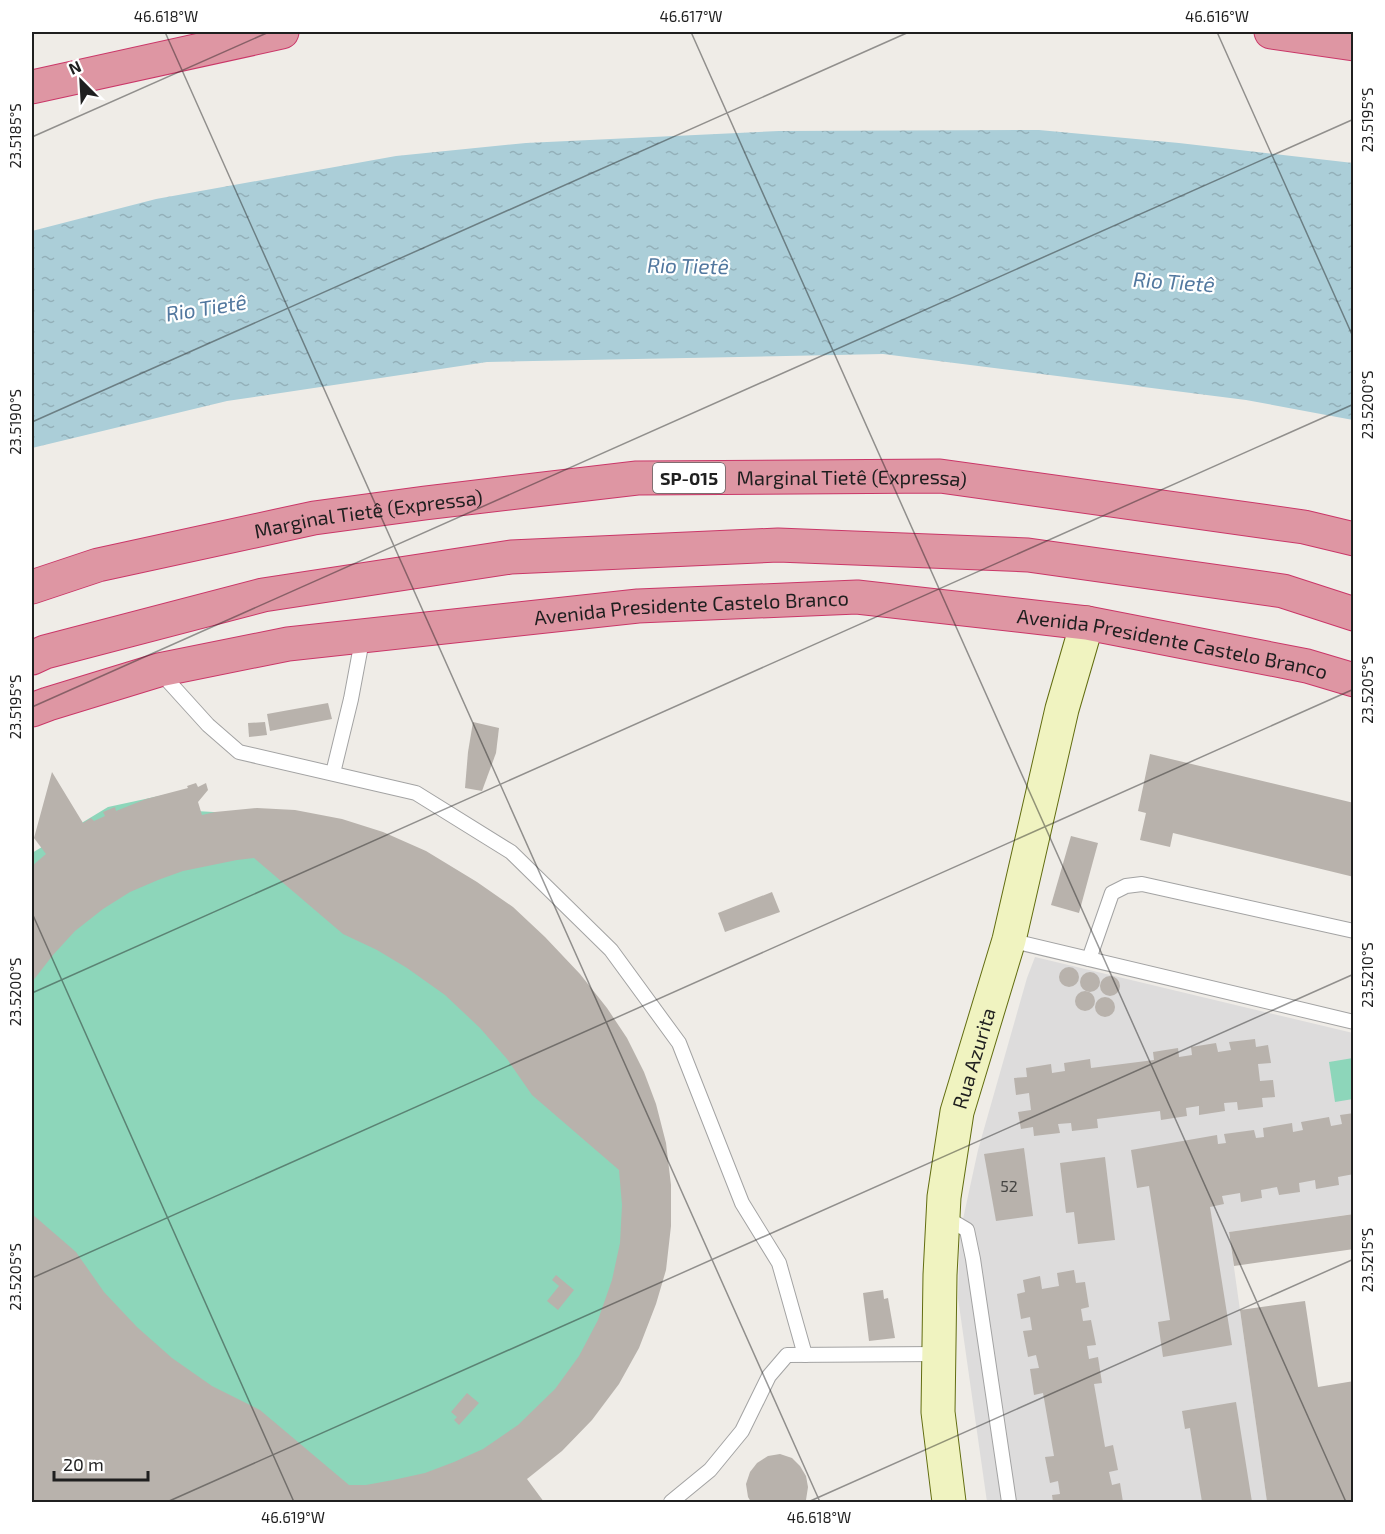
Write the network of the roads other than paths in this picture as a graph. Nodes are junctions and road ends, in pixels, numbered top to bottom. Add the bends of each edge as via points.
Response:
1 (282, 32) edge
2 (1271, 32) edge
3 (1353, 44) edge
4 (32, 87) edge
5 (1353, 539) edge
6 (32, 587) edge
7 (1353, 614) edge
8 (1087, 622) junction
9 (363, 635) junction
10 (32, 658) edge
11 (159, 670) junction
12 (1353, 680) edge
13 (32, 710) edge
14 (333, 773) junction
15 (1353, 931) edge
16 (1009, 940) junction
17 (1089, 959) junction
18 (1353, 1022) edge
19 (943, 1216) junction
20 (939, 1354) junction
21 (805, 1356) junction
22 (671, 1503) edge
23 (949, 1503) edge
24 (1009, 1503) edge

1 - 4 highway
2 - 3 highway
5 - 6 highway, Marginal Tietê (Expressa) / SP-015 via 1304,527 940,476 637,478 314,518 98,565
7 - 10 highway via 1283,591 1028,555 778,545 487,561 263,595
8 - 9 highway, Avenida Presidente Castelo Branco via 857,597 638,606
8 - 12 highway, Avenida Presidente Castelo Branco via 1307,666
8 - 16 street, Rua Azurita via 1062,708
9 - 11 highway, Avenida Presidente Castelo Branco via 288,644
9 - 14 lane
11 - 13 highway, Avenida Presidente Castelo Branco
11 - 14 lane via 238,752
14 - 21 lane via 416,793 511,852 611,950 679,1043 742,1203 778,1263
15 - 17 lane via 1142,884 1112,893
16 - 17 lane
16 - 19 street, Rua Azurita via 957,1112
17 - 18 lane
19 - 20 street, Rua Azurita
19 - 24 lane via 967,1230 974,1259
20 - 21 lane
20 - 23 street, Rua Azurita via 938,1412
21 - 22 lane via 787,1355 769,1376 742,1431 710,1470

